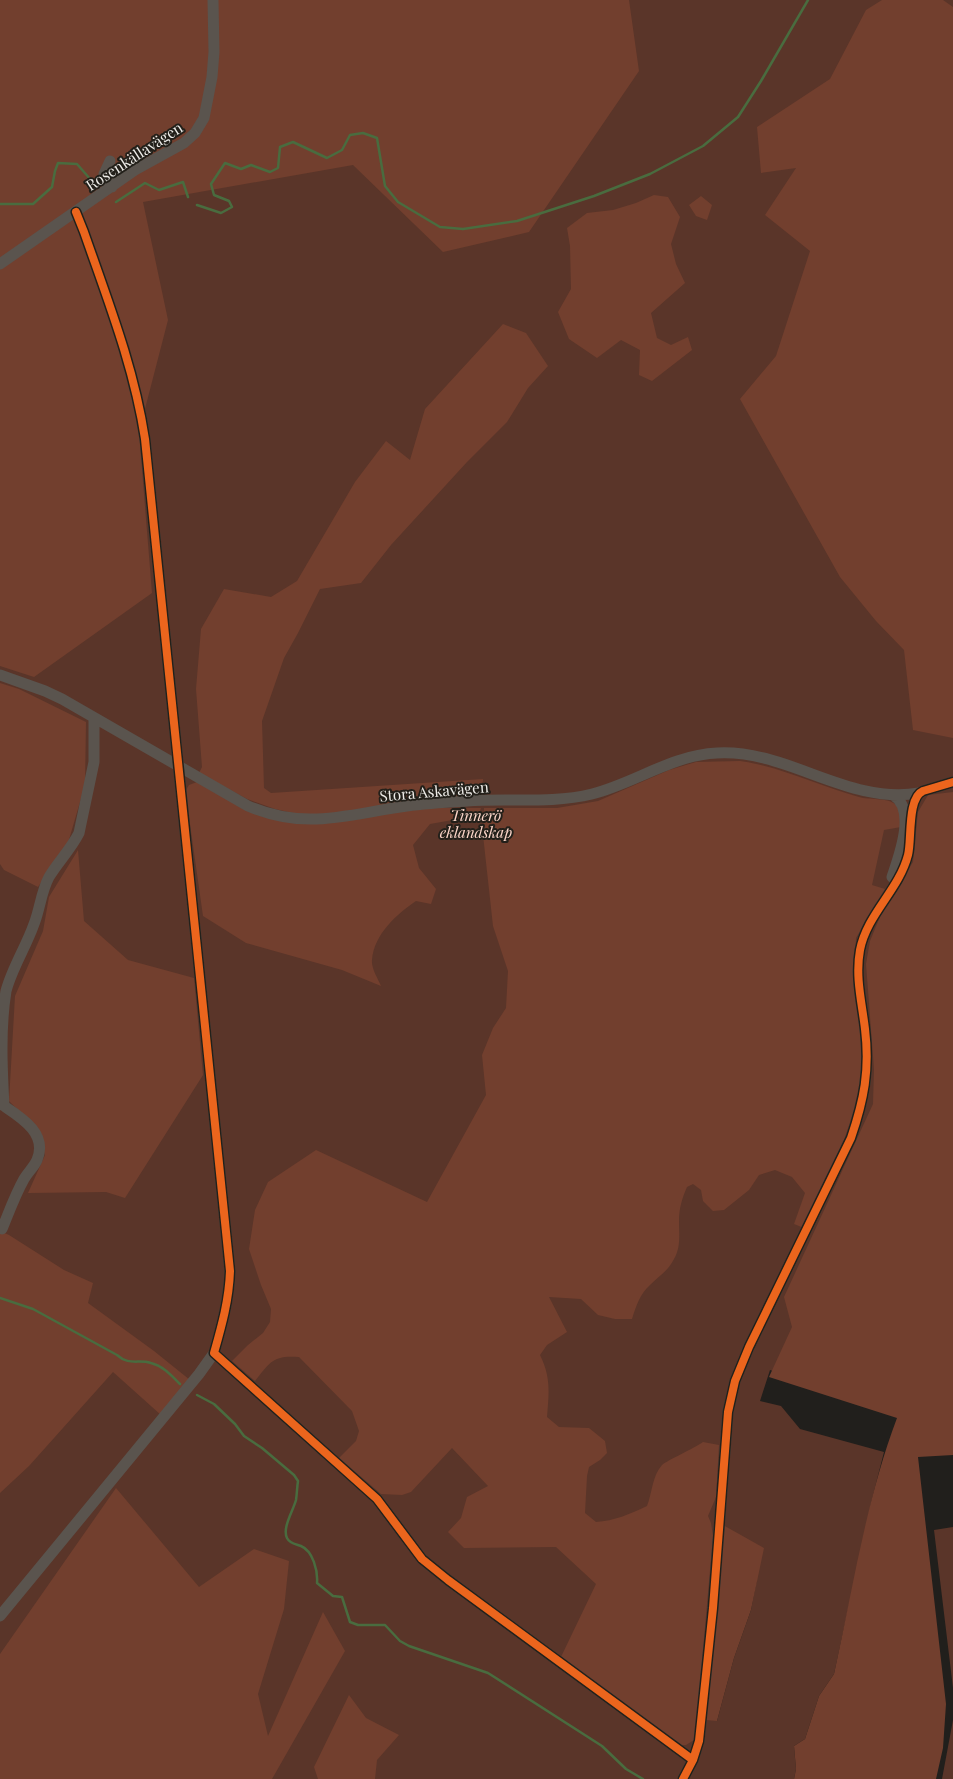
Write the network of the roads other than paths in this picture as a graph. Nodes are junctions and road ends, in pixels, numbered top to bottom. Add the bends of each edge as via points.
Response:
1 (213, 0) edge
2 (110, 161) dead end
3 (112, 187) junction
4 (76, 212) junction
5 (0, 264) edge
6 (0, 675) edge
7 (94, 718) junction
8 (179, 766) junction
9 (953, 782) edge
10 (919, 793) junction
11 (893, 795) junction
12 (886, 896) junction
13 (2, 1229) dead end
14 (214, 1353) junction
15 (0, 1616) edge
16 (693, 1760) junction
17 (683, 1779) edge

1 - 3 street, Rosenkällavägen via 212,77 200,127 191,139 146,163
2 - 3 street via 104,174
3 - 4 street, Rosenkällavägen
4 - 5 street, Rosenkällavägen
4 - 8 street via 132,372 141,410
6 - 7 street, Stora Askavägen via 45,691
7 - 8 street, Stora Askavägen
7 - 13 street via 94,762 79,833 49,877 34,925 6,991 2,1013 4,1106 30,1125 39,1144 36,1162 18,1188
8 - 11 street, Stora Askavägen via 259,811 312,820 450,802 578,797 608,789 677,760 727,752 769,759 851,788
8 - 14 street via 230,1271 226,1313
9 - 10 street, Stora Askavägen
10 - 11 street, Stora Askavägen
10 - 12 street via 913,807 906,863
11 - 12 street via 902,804 905,818 900,854
12 - 16 street via 866,932 858,961 867,1057 860,1112 851,1138 749,1347 730,1401 713,1608 699,1741
14 - 15 street
14 - 16 street via 377,1499 422,1559
16 - 17 street

